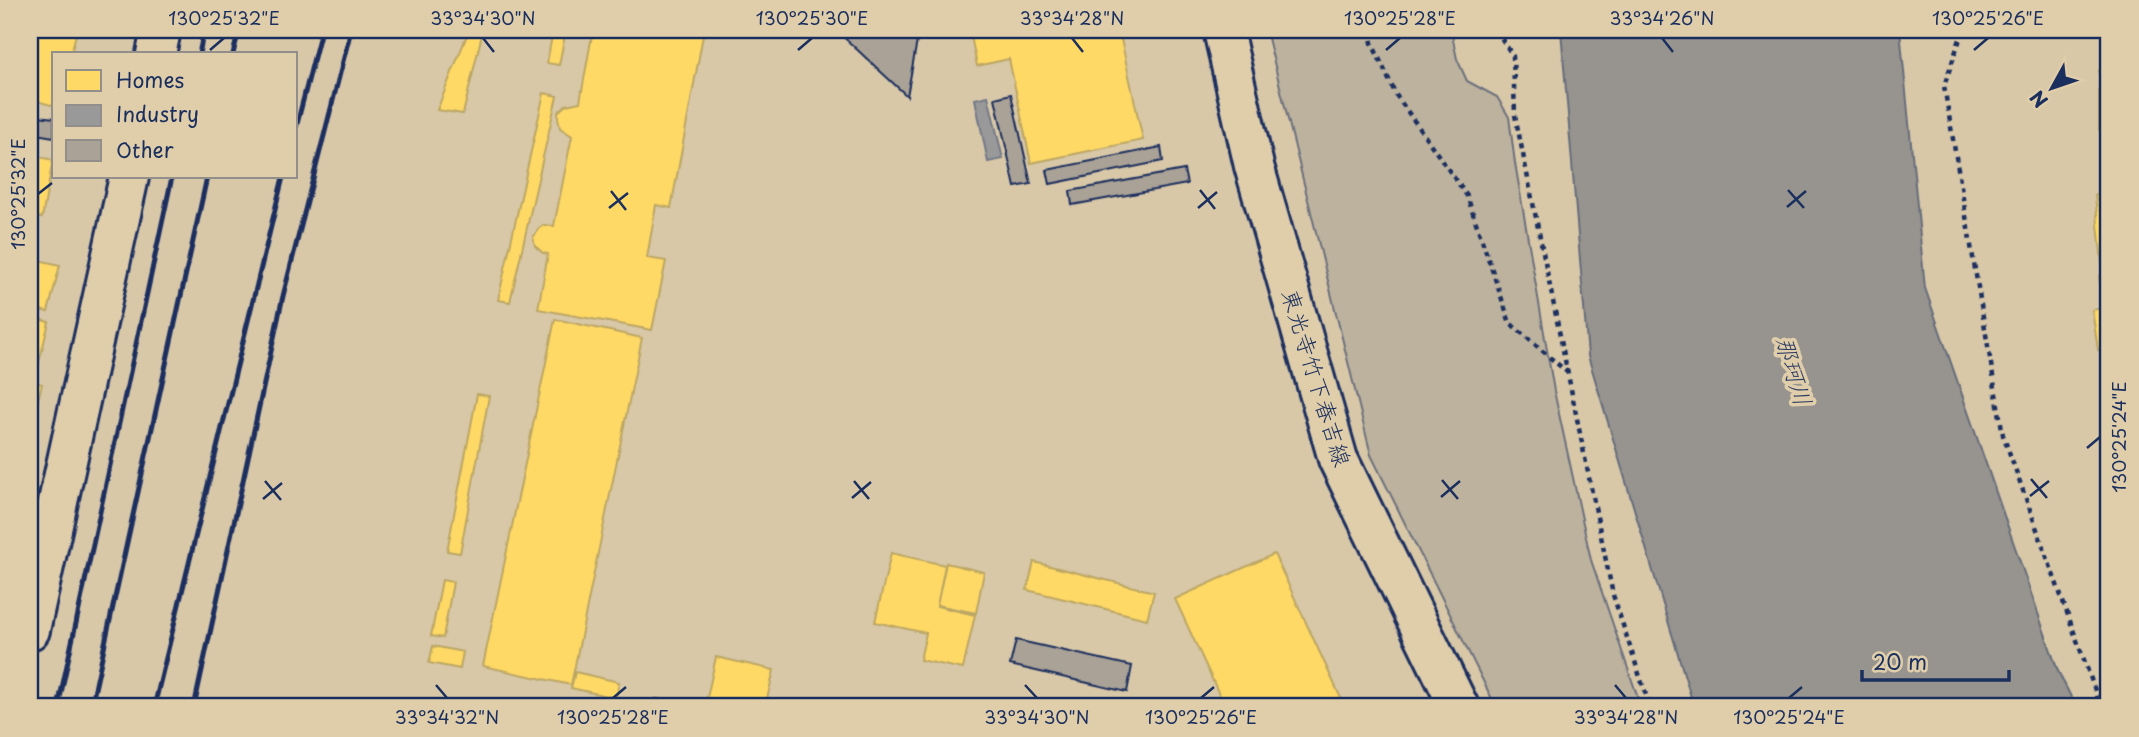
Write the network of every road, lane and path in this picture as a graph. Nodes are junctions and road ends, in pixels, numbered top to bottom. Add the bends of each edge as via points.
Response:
1 (161, 30) edge
2 (1223, 30) edge
3 (1370, 30) edge
4 (1496, 30) edge
5 (1963, 30) edge
6 (156, 52) edge
7 (129, 178) edge
8 (1568, 373) junction
9 (42, 512) edge
10 (30, 630) edge
11 (1459, 707) edge
12 (1650, 707) edge
13 (2101, 707) edge

1 - 6 main road
2 - 11 main road, 東光寺竹下春吉線 via 1254,166 1338,459
3 - 8 path via 1396,95 1467,196 1510,323
4 - 8 path via 1513,56 1515,115
5 - 13 path via 1944,86 2003,435
7 - 9 main road
8 - 12 path via 1613,595
9 - 10 main road

